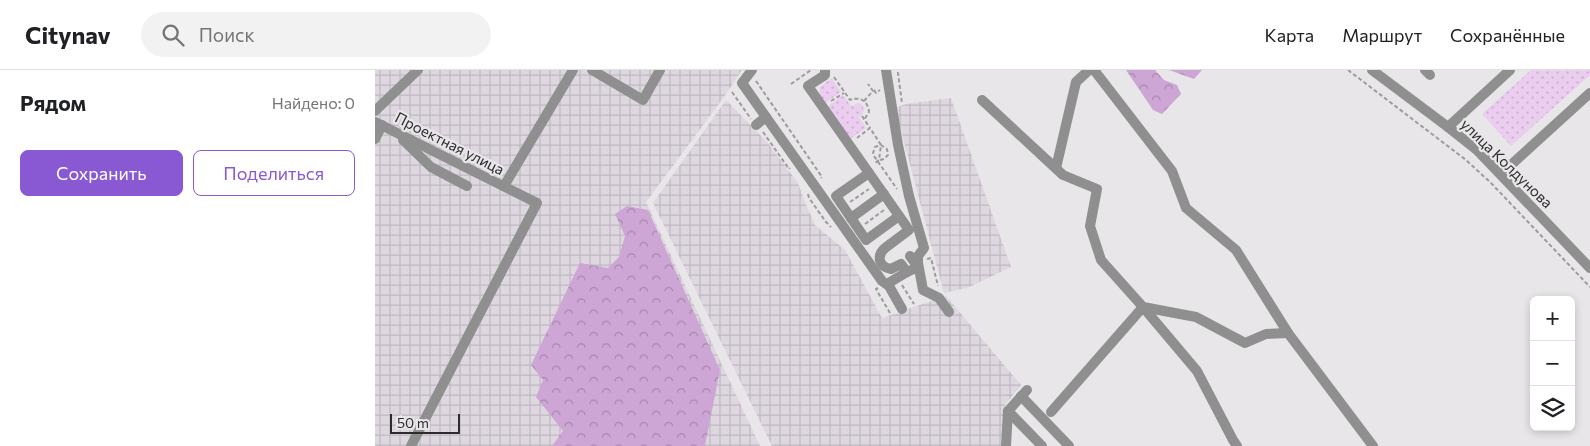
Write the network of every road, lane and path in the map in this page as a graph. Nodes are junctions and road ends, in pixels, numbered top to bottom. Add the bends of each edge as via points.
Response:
1 (418, 70) edge
2 (573, 70) edge
3 (592, 70) edge
4 (660, 70) edge
5 (811, 70) edge
6 (825, 70) edge
7 (886, 70) edge
8 (1349, 70) edge
9 (1372, 70) edge
10 (1510, 70) edge
11 (1086, 71) edge
12 (752, 74) edge
13 (834, 77) dead end
14 (791, 84) dead end
15 (868, 84) dead end
16 (881, 86) dead end
17 (880, 90) dead end
18 (874, 91) junction
19 (844, 92) junction
20 (1590, 93) edge
21 (982, 100) dead end
22 (864, 101) junction
23 (823, 107) junction
24 (375, 111) edge
25 (861, 116) dead end
26 (767, 117) junction
27 (864, 120) junction
28 (378, 124) edge
29 (756, 125) dead end
30 (1448, 127) junction
31 (870, 128) junction
32 (395, 132) junction
33 (375, 139) edge
34 (849, 144) junction
35 (881, 145) junction
36 (807, 156) dead end
37 (878, 161) junction
38 (1056, 168) junction
39 (868, 171) junction
40 (1501, 174) junction
41 (877, 184) junction
42 (467, 186) dead end
43 (507, 188) junction
44 (897, 189) dead end
45 (884, 194) junction
46 (891, 204) junction
47 (843, 207) junction
48 (899, 216) junction
49 (851, 218) junction
50 (859, 229) junction
51 (910, 256) dead end
52 (921, 264) junction
53 (1590, 268) edge
54 (903, 276) junction
55 (884, 285) junction
56 (938, 286) dead end
57 (1590, 287) edge
58 (914, 304) dead end
59 (1143, 307) junction
60 (902, 309) dead end
61 (949, 312) dead end
62 (890, 313) dead end
63 (1288, 333) junction
64 (1008, 411) junction
65 (1051, 412) dead end
66 (411, 446) edge
67 (1006, 446) edge
68 (1042, 446) edge
69 (1069, 446) edge
70 (1237, 446) edge
71 (1373, 446) edge

1 - 24 street
2 - 43 street
3 - 4 street via 643,100
5 - 14 path
6 - 23 street via 825,75 809,86
7 - 52 street via 897,145 924,248 918,256
8 - 57 path via 1466,160
9 - 30 street, улица Колдунова
10 - 30 street
11 - 38 street via 1077,82
11 - 63 street via 1172,171 1186,208 1236,250
12 - 26 street via 742,83
12 - 36 path
13 - 19 path
15 - 18 path
16 - 18 path
17 - 18 path
18 - 22 path
19 - 22 path via 850,100 858,98
19 - 23 path
20 - 40 street
21 - 38 street
22 - 27 path via 869,112
23 - 34 street
25 - 27 path
26 - 29 street
26 - 55 street
27 - 31 path
28 - 32 street, Проектная улица
28 - 33 street
30 - 40 street, улица Колдунова
31 - 34 path
31 - 35 path
32 - 42 street via 431,167
32 - 43 street, Проектная улица
34 - 39 street
35 - 37 path
35 - 37 path via 873,150
35 - 37 path via 888,155
37 - 39 path
37 - 44 path
38 - 59 street via 1063,175 1097,189 1090,226 1101,260
39 - 41 street
39 - 47 street via 836,196
40 - 53 street, улица Колдунова
41 - 45 street
41 - 47 path
43 - 66 street, Проектная улица via 537,204
45 - 46 street
45 - 49 street
46 - 48 street
46 - 50 path
47 - 49 street
48 - 50 street via 866,240
48 - 54 street via 909,230 882,250 879,257 884,267 891,269 901,264
49 - 50 street
51 - 52 street
52 - 54 street
52 - 56 path via 931,258
52 - 61 street via 923,290 939,298
54 - 55 street
54 - 58 path
55 - 60 street
55 - 62 path via 876,289
59 - 63 street via 1195,317 1245,343 1266,334
59 - 65 street
59 - 70 street via 1197,371
63 - 71 street
64 - 67 street
64 - 68 street
64 - 69 street via 1024,393

